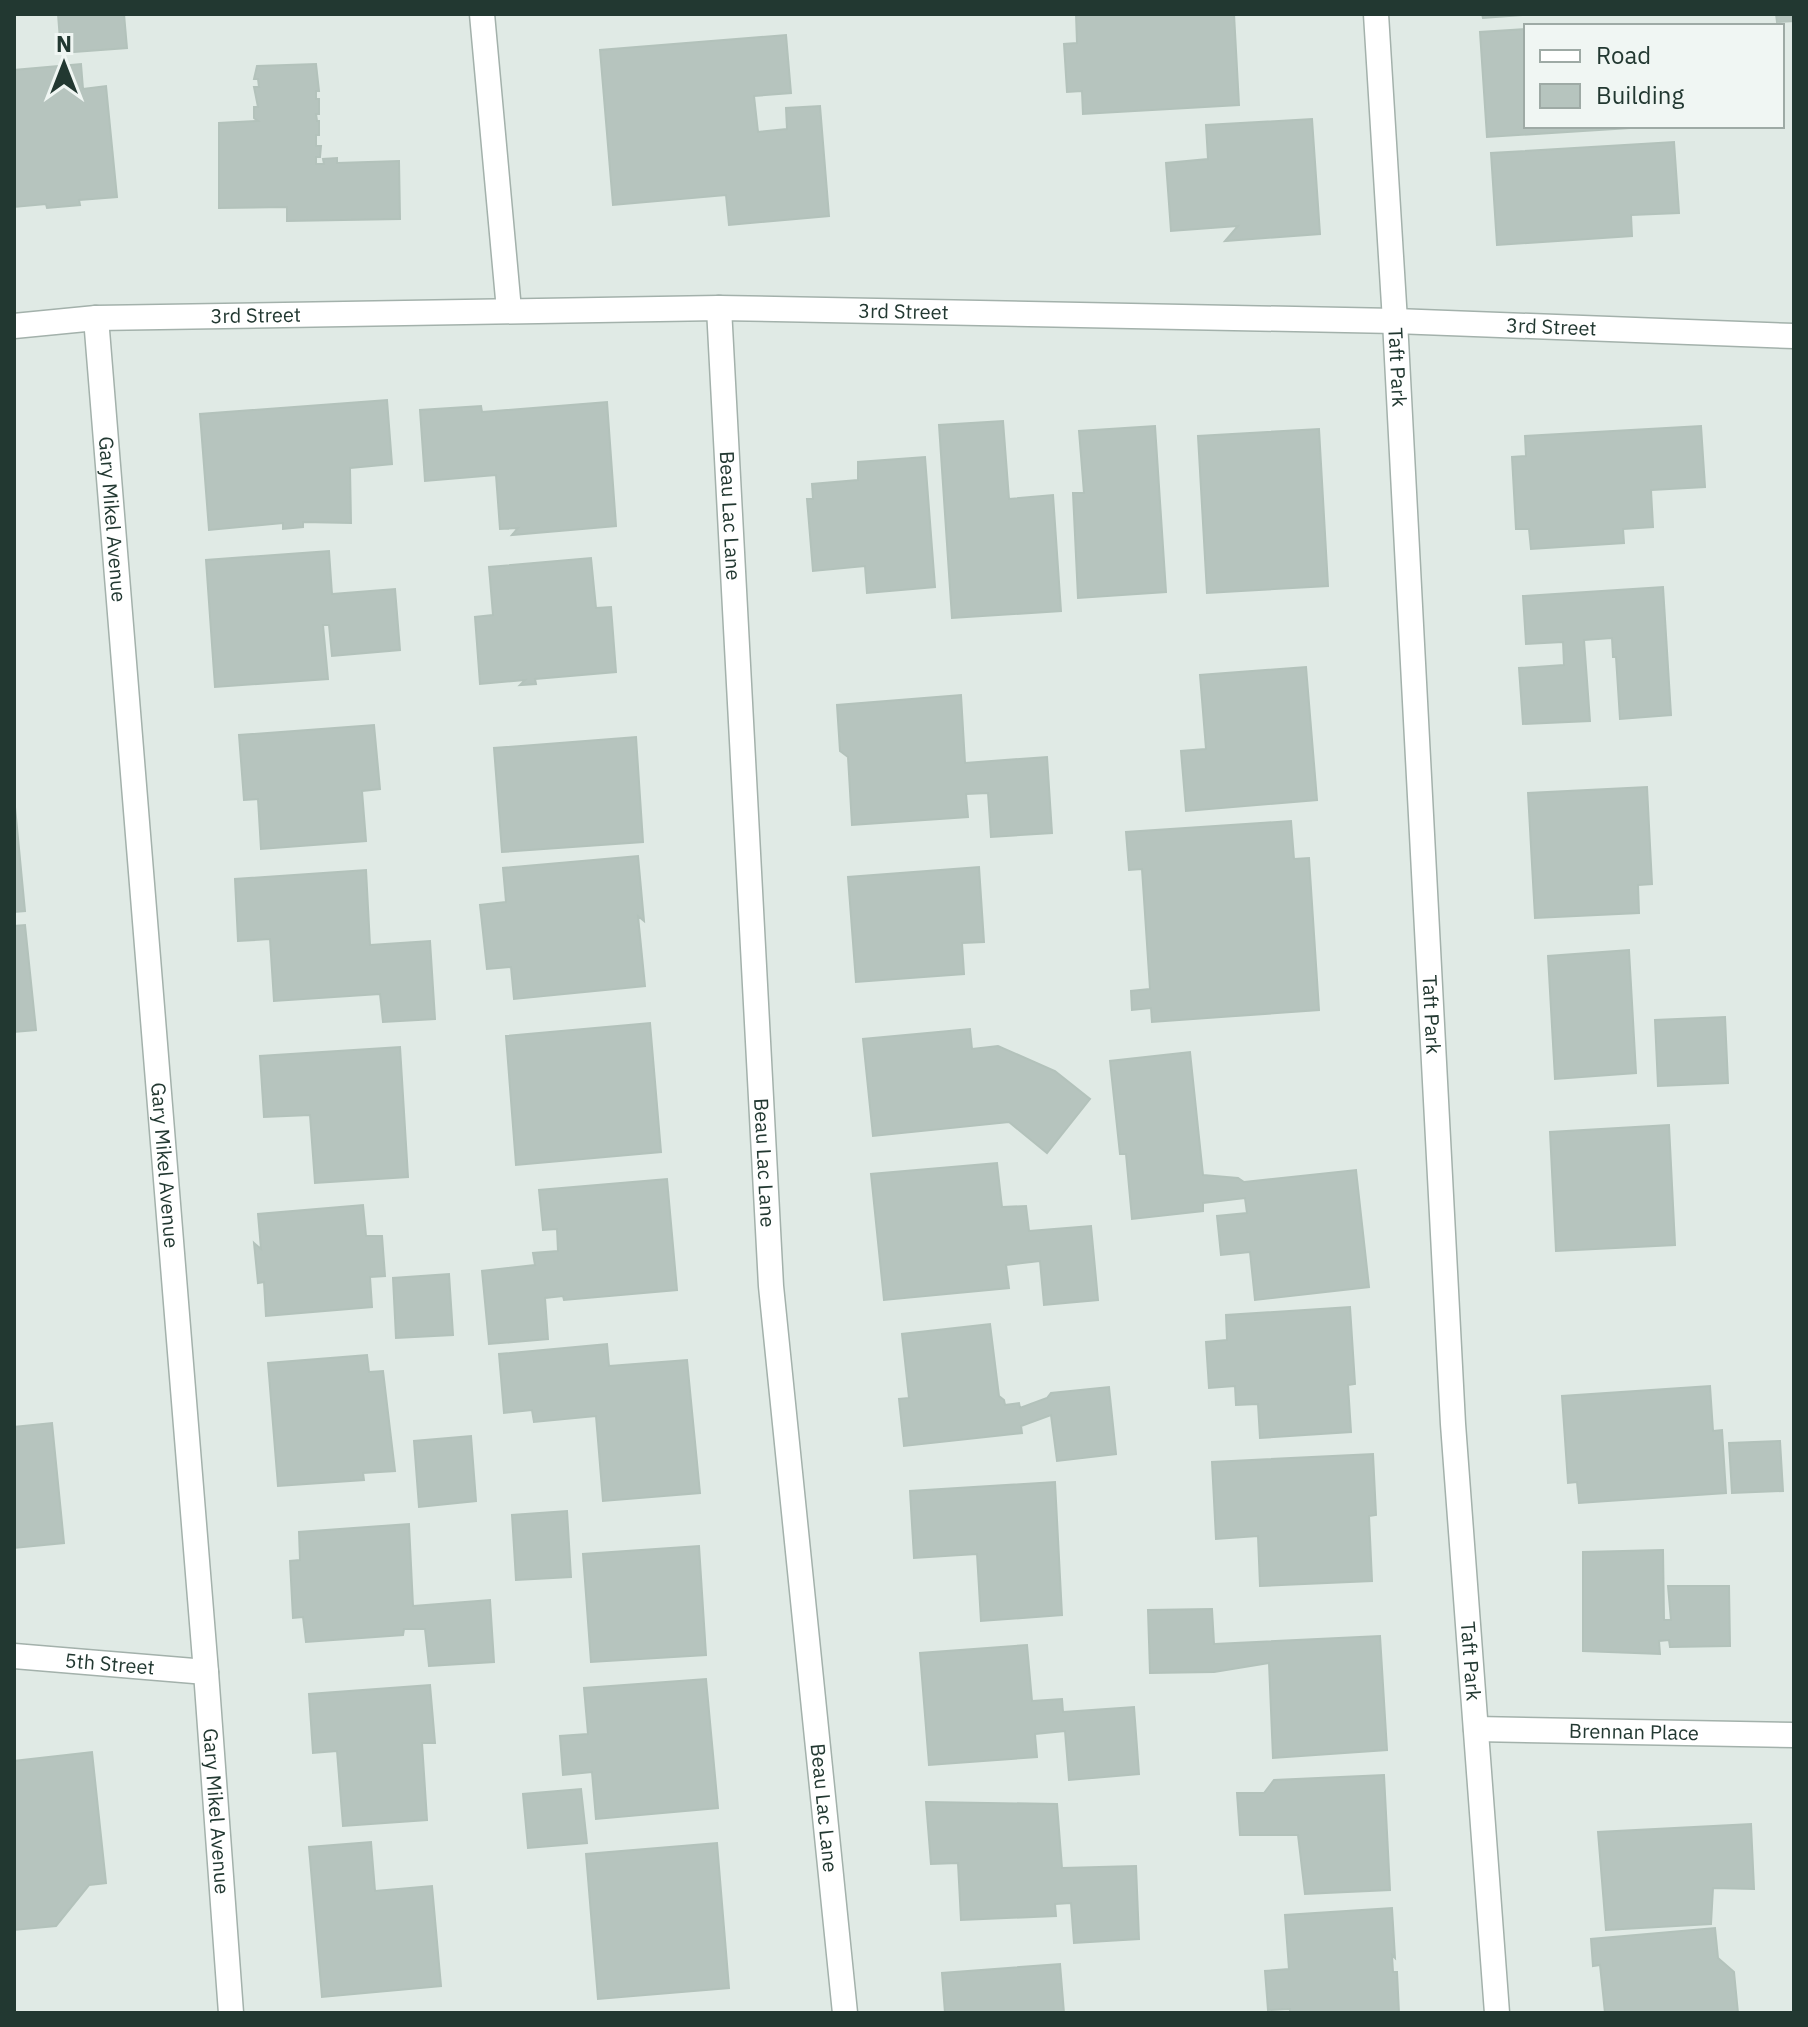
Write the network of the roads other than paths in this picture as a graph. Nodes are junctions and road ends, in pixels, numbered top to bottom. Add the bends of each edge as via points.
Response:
1 (482, 14) edge
2 (1376, 14) edge
3 (719, 308) junction
4 (509, 310) junction
5 (96, 318) junction
6 (1395, 321) junction
7 (14, 326) edge
8 (1794, 336) edge
9 (14, 1656) edge
10 (206, 1672) junction
11 (1476, 1729) junction
12 (1794, 1735) edge
13 (231, 2013) edge
14 (845, 2013) edge
15 (1497, 2013) edge

1 - 4 street
2 - 6 street, Taft Park
3 - 4 street, 3rd Street
3 - 6 street, 3rd Street
3 - 14 street, Beau Lac Lane via 771,1286
4 - 5 street, 3rd Street
5 - 7 street, 3rd Street
5 - 10 street, Gary Mikel Avenue
6 - 8 street, 3rd Street
6 - 11 street, Taft Park via 1453,1424
9 - 10 street, 5th Street
10 - 13 street, Gary Mikel Avenue
11 - 12 street, Brennan Place
11 - 15 street, Taft Park

